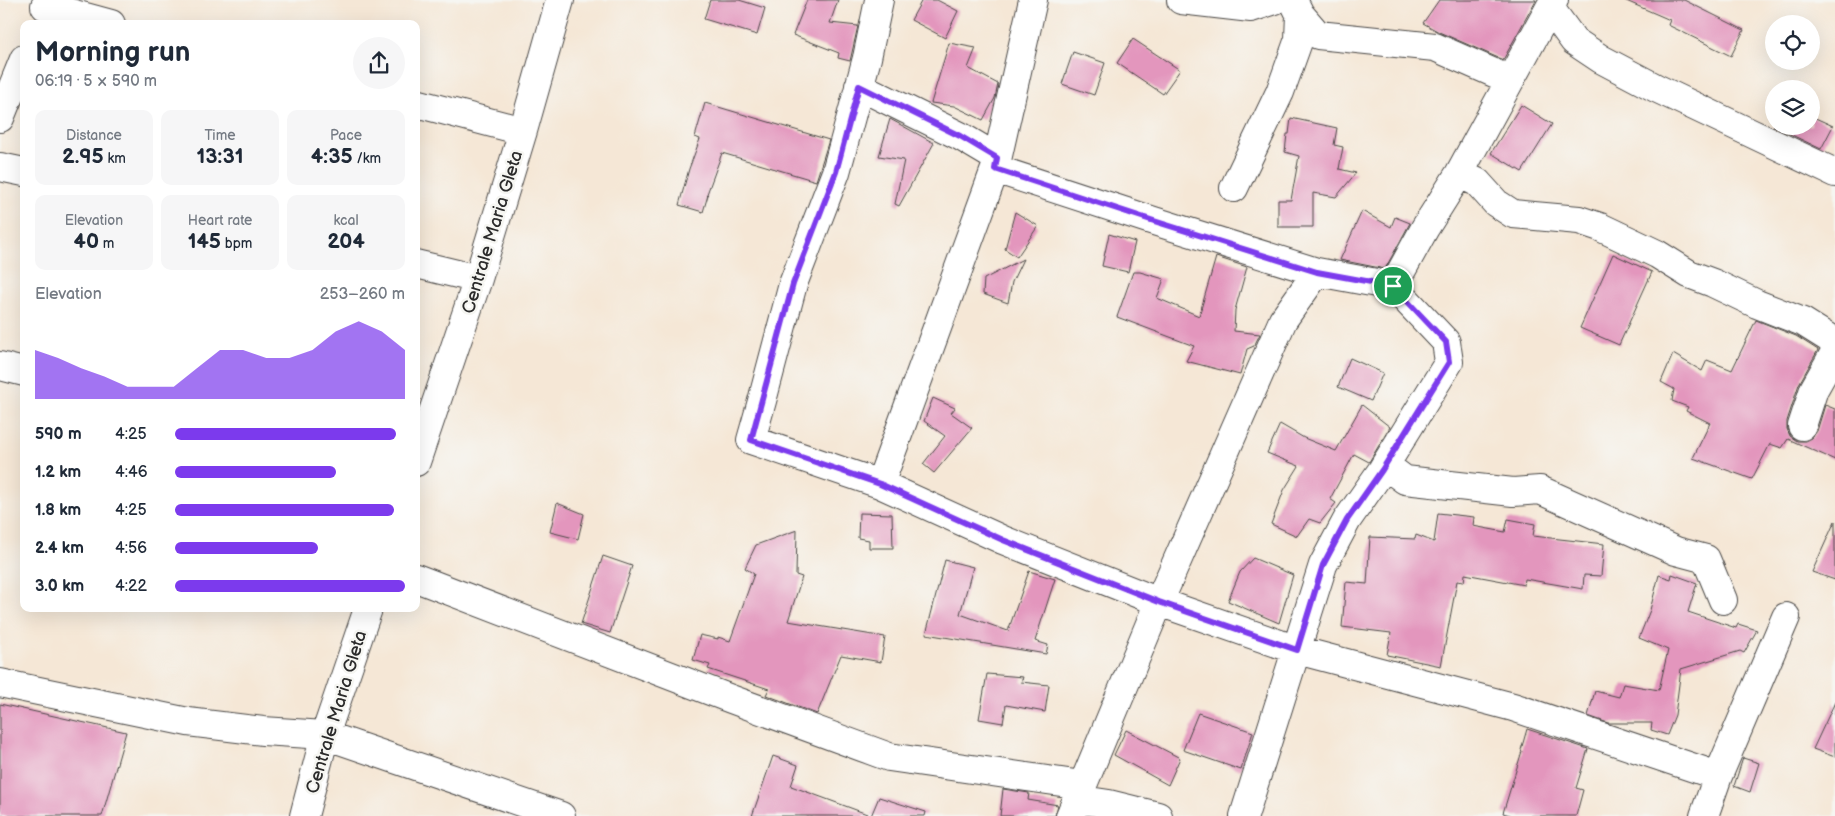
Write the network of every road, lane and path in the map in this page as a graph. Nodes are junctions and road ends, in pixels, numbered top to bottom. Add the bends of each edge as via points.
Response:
1 (560, 0) edge
2 (879, 0) edge
3 (1032, 0) edge
4 (1181, 0) edge
5 (1276, 0) edge
6 (1552, 4) edge
7 (1296, 7) edge
8 (43, 10) edge
9 (92, 20) edge
10 (20, 69) edge
11 (1510, 80) junction
12 (859, 86) junction
13 (420, 104) edge
14 (0, 118) edge
15 (523, 131) junction
16 (996, 163) junction
17 (0, 167) edge
18 (20, 171) edge
19 (1835, 173) edge
20 (1458, 174) junction
21 (1234, 188) dead end
22 (420, 265) edge
23 (1317, 272) junction
24 (478, 279) junction
25 (1393, 286) junction
26 (1835, 342) edge
27 (1835, 352) edge
28 (0, 366) edge
29 (20, 371) edge
30 (1802, 426) dead end
31 (420, 450) edge
32 (1385, 465) junction
33 (880, 484) junction
34 (420, 580) edge
35 (1723, 600) dead end
36 (1159, 602) junction
37 (367, 612) edge
38 (1786, 617) dead end
39 (1297, 650) junction
40 (0, 683) edge
41 (326, 735) junction
42 (1718, 776) junction
43 (1076, 800) edge
44 (304, 816) edge
45 (562, 816) edge
46 (1158, 816) edge
47 (1244, 816) edge
48 (1704, 816) edge

1 - 15 street, Centrale Maria Gleta
2 - 12 street
3 - 16 street
4 - 5 street via 1251,8
6 - 11 street
6 - 19 street via 1574,41 1601,59
7 - 11 street via 1318,35 1435,47
7 - 21 street via 1298,39 1280,92
8 - 9 street
10 - 14 street
11 - 20 street
12 - 16 street via 960,136
12 - 33 street via 836,172 793,284 751,440
13 - 15 street
15 - 24 street, Centrale Maria Gleta
16 - 23 street via 1154,221
16 - 33 street
17 - 18 street
20 - 25 street
20 - 26 street via 1477,182 1496,203 1513,214 1579,220 1600,227 1657,254 1689,274 1803,322
22 - 24 street
23 - 25 street
23 - 36 street via 1283,320
24 - 31 street, Centrale Maria Gleta
25 - 32 street via 1446,342 1449,362
27 - 30 street via 1814,389
28 - 29 street
32 - 35 street via 1405,480 1512,492 1540,490 1676,551 1706,559
32 - 39 street via 1347,520 1323,565
33 - 36 street via 1003,540
34 - 43 street via 889,757
36 - 39 street
36 - 43 street
37 - 41 street, Centrale Maria Gleta
38 - 42 street
39 - 42 street via 1512,707
39 - 47 street
40 - 41 street via 188,722
41 - 44 street, Centrale Maria Gleta
41 - 45 street
42 - 48 street
43 - 46 street

